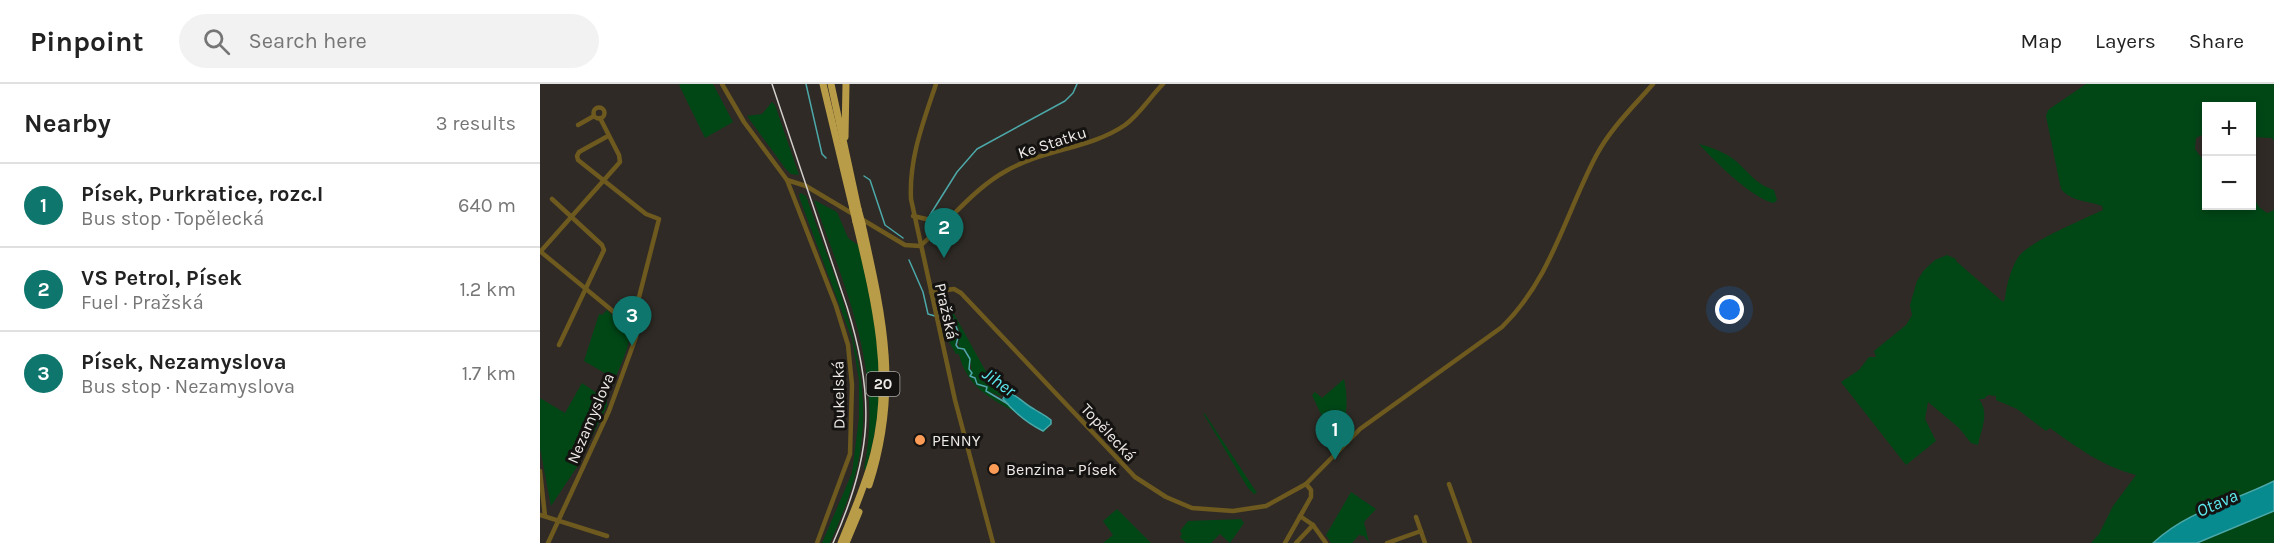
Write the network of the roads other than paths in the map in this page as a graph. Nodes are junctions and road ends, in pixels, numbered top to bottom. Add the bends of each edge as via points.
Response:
1 (722, 84) edge
2 (823, 84) edge
3 (831, 84) edge
4 (846, 84) edge
5 (936, 84) edge
6 (1163, 84) edge
7 (1653, 84) edge
8 (594, 116) junction
9 (600, 118) junction
10 (578, 125) dead end
11 (608, 136) junction
12 (846, 155) junction
13 (603, 180) junction
14 (787, 180) junction
15 (552, 199) dead end
16 (856, 209) junction
17 (571, 216) junction
18 (913, 216) junction
19 (859, 223) junction
20 (944, 223) junction
21 (920, 246) junction
22 (541, 252) edge
23 (585, 288) junction
24 (931, 292) junction
25 (637, 305) junction
26 (628, 317) junction
27 (637, 324) junction
28 (558, 345) dead end
29 (540, 471) edge
30 (1306, 484) junction
31 (1449, 484) dead end
32 (543, 515) edge
33 (1300, 516) junction
34 (1416, 517) dead end
35 (558, 520) junction
36 (1313, 525) junction
37 (1421, 531) junction
38 (607, 536) dead end
39 (548, 543) edge
40 (817, 543) edge
41 (841, 543) edge
42 (846, 543) edge
43 (993, 543) edge
44 (1285, 543) edge
45 (1296, 543) edge
46 (1326, 543) edge
47 (1387, 543) edge
48 (1425, 543) edge
49 (1470, 543) edge

1 - 14 street, Dukelská via 744,122
2 - 16 highway, 20
3 - 12 highway, 20
4 - 12 highway, 20
5 - 18 street, Pražská via 913,155
6 - 20 street, Ke Statku via 1127,124 1096,140 1027,160 1004,172
7 - 30 street, Topělecká via 1597,155 1548,264 1519,311 1360,429
8 - 9 street
8 - 9 street via 595,109 602,108 605,114
8 - 10 street
9 - 11 street
11 - 13 street via 620,162
11 - 13 street via 577,156
12 - 16 highway, 20
13 - 17 street
13 - 25 street via 646,214 659,219
14 - 21 street via 806,186 905,245
14 - 40 street, Dukelská via 836,306 848,345 852,386 850,454
15 - 17 street
16 - 19 highway, 20, bridge
17 - 22 street
17 - 23 street via 603,247
18 - 20 street
18 - 21 street, Pražská
19 - 41 highway, 20 via 877,316 883,386 875,450 864,489
19 - 42 highway, 20 via 883,319 888,388 876,464
20 - 21 street, Ke Statku
21 - 24 street, Pražská
22 - 23 street
23 - 26 street via 621,317
23 - 28 street
24 - 30 street, Topělecká via 954,289 961,293 1135,477 1166,497 1192,508 1233,511 1266,506
24 - 43 street, Pražská
25 - 26 street via 629,310
25 - 27 street via 647,313 643,322
26 - 27 street
27 - 35 street, Nezamyslova via 636,337 609,411
29 - 32 street
30 - 33 street via 1311,497
31 - 49 street
32 - 35 street
33 - 36 street
33 - 44 street
34 - 37 street
35 - 38 street
35 - 39 street, Nezamyslova
36 - 45 street
36 - 46 street
37 - 47 street
37 - 48 street

